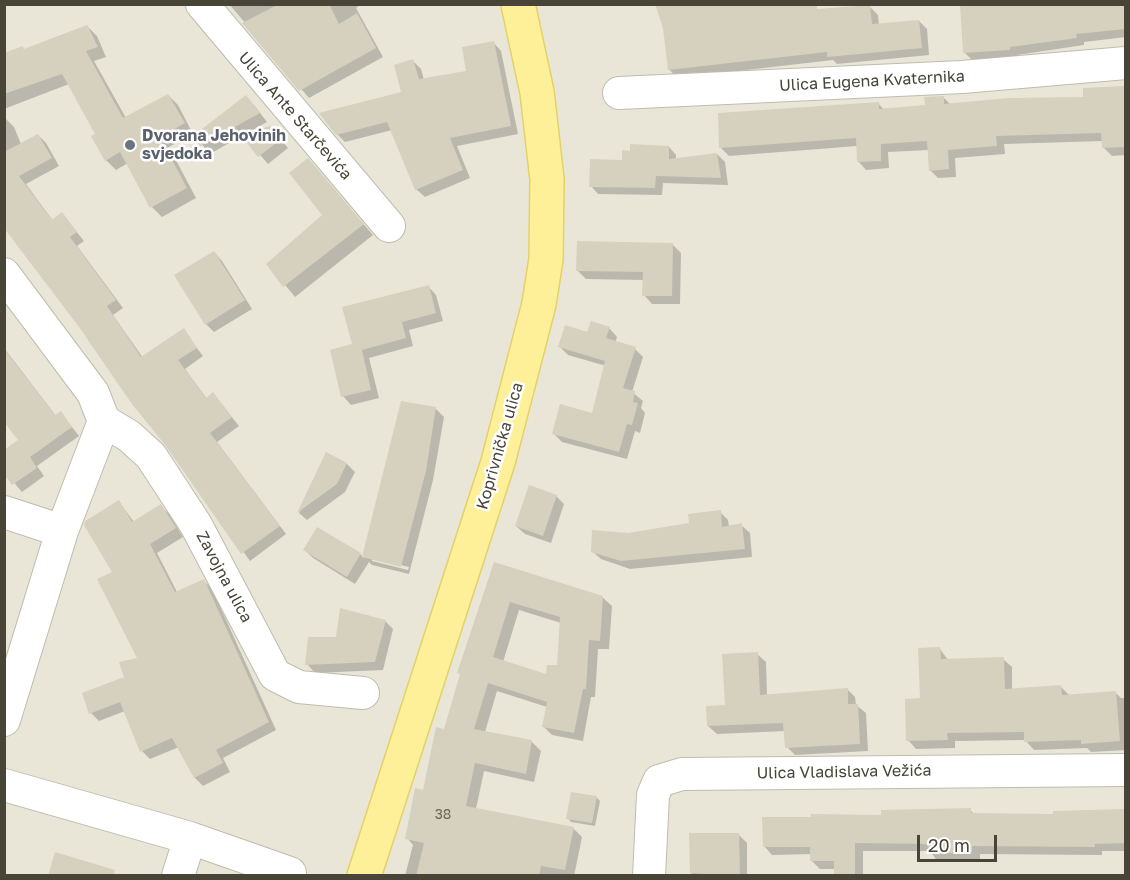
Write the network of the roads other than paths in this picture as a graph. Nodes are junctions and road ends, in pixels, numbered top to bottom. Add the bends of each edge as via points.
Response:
1 (202, 4) edge
2 (518, 4) edge
3 (1125, 63) edge
4 (619, 93) dead end
5 (389, 226) dead end
6 (4, 274) edge
7 (104, 421) junction
8 (4, 512) edge
9 (62, 531) junction
10 (363, 693) dead end
11 (4, 720) edge
12 (1125, 770) edge
13 (4, 785) edge
14 (190, 838) junction
15 (290, 873) dead end
16 (178, 876) edge
17 (364, 876) edge
18 (650, 876) edge

1 - 5 street, Ulica Ante Starčevića
2 - 17 main road, Koprivnička ulica via 537,92 547,179 546,259 498,462
3 - 4 street, Ulica Eugena Kvaternika via 962,77
6 - 7 street via 93,393
7 - 9 street
7 - 10 street, Zavojna ulica via 151,456 196,525 275,675 299,687
8 - 9 street
9 - 11 street
12 - 18 street, Ulica Vladislava Vežića via 682,774 659,780 653,795
13 - 14 street
14 - 15 street
14 - 16 street

